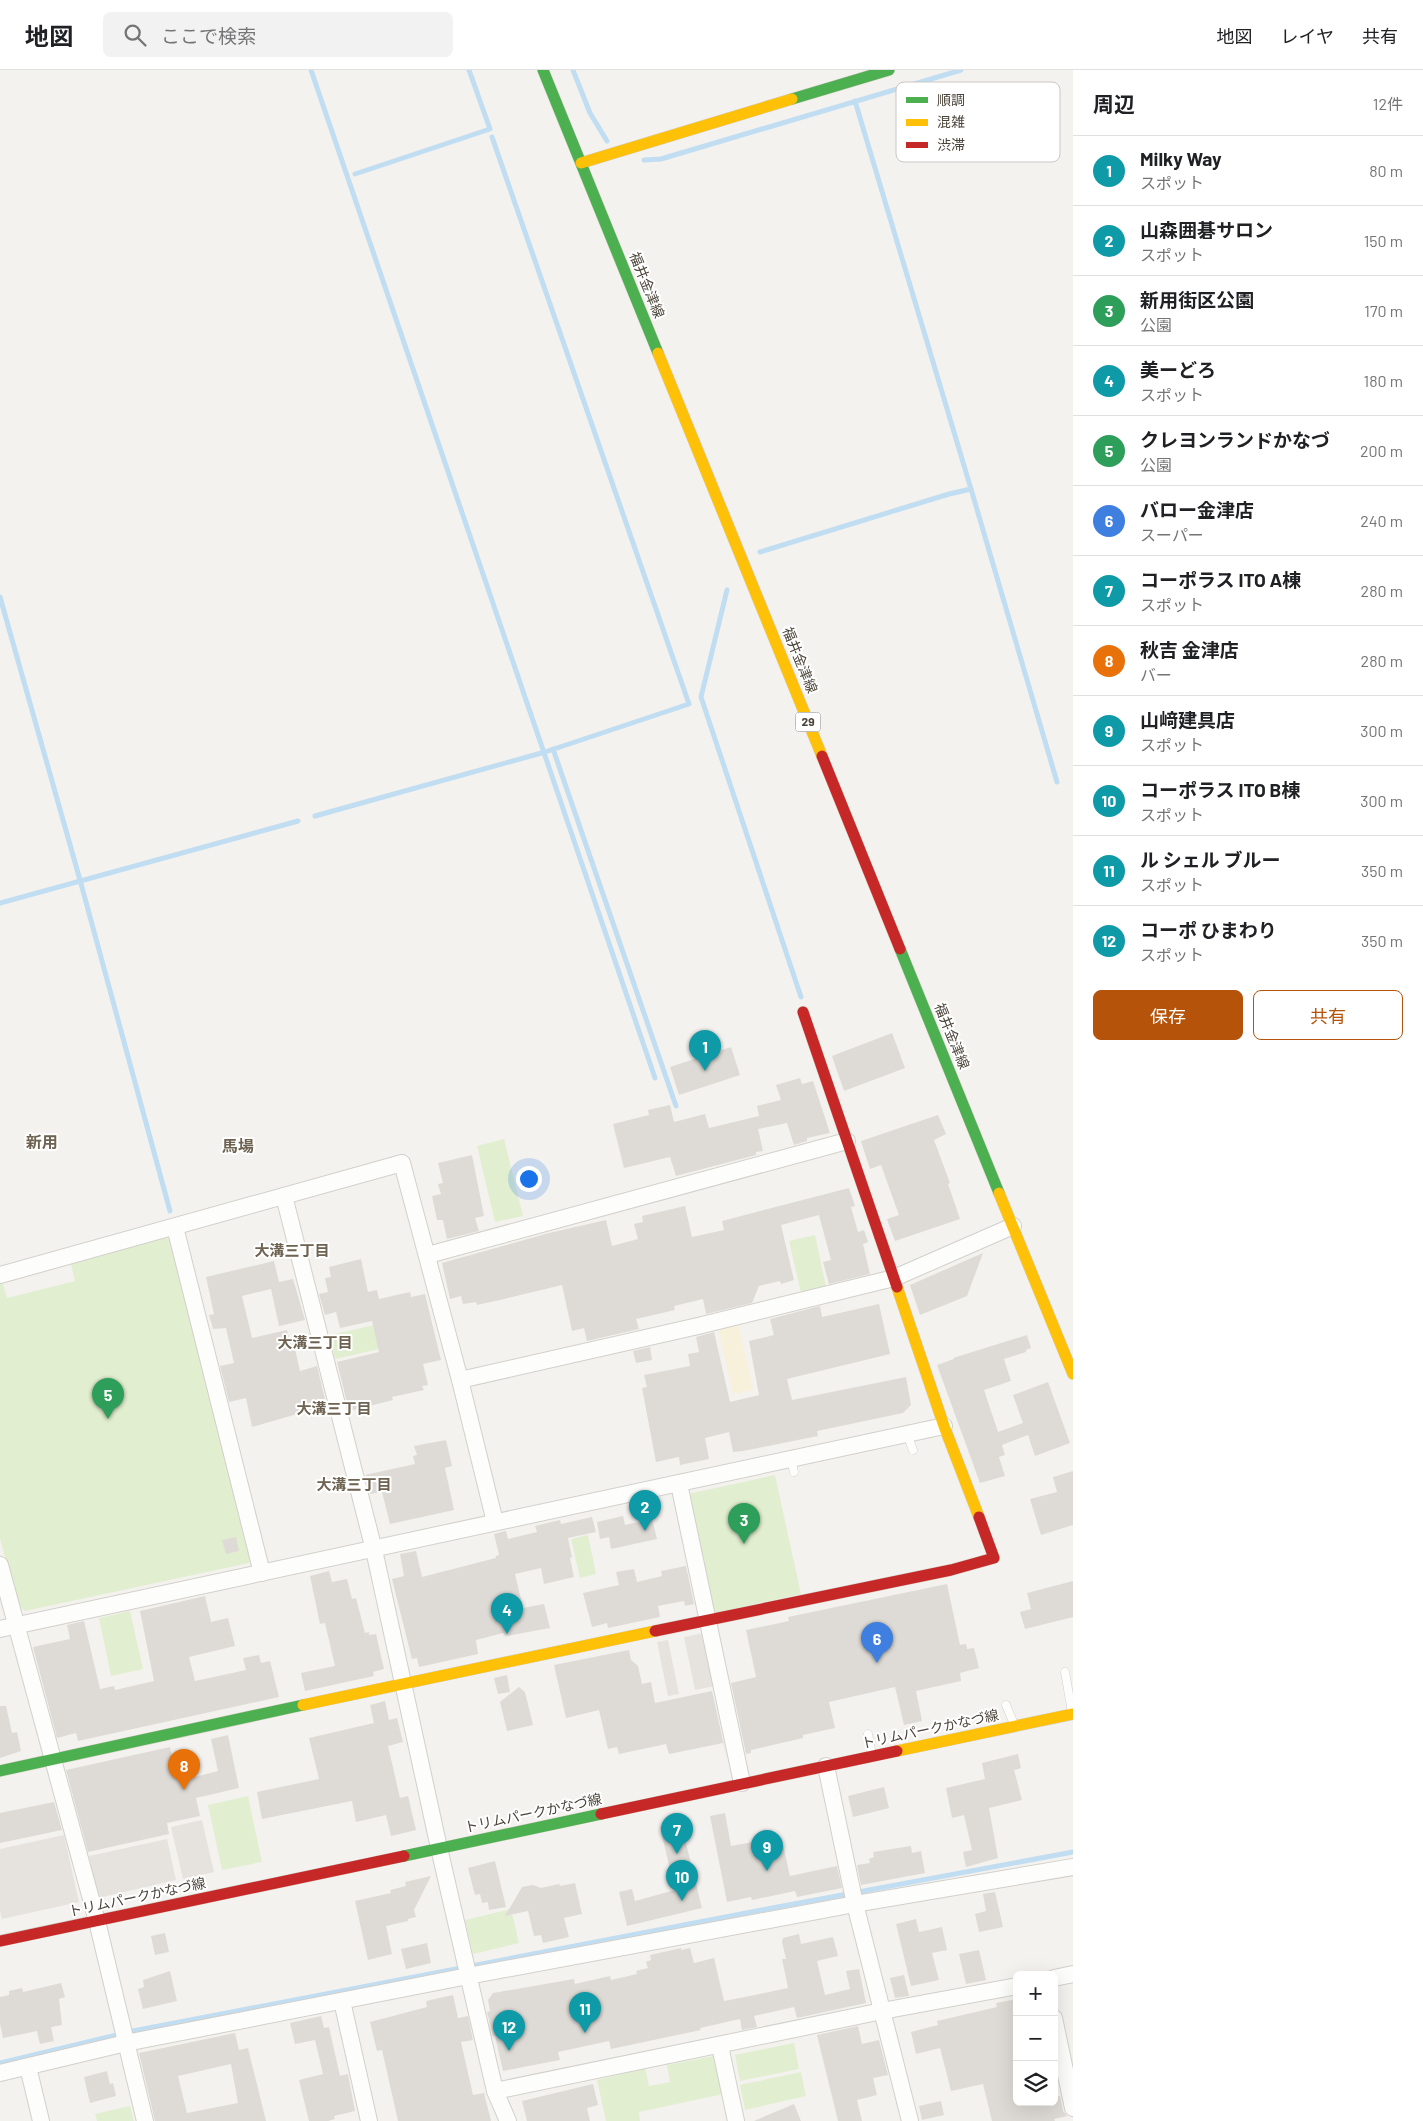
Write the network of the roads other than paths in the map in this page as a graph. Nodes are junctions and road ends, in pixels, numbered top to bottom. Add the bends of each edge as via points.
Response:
1 (543, 70) edge
2 (889, 70) edge
3 (581, 164) junction
4 (803, 1012) dead end
5 (847, 1141) junction
6 (284, 1196) junction
7 (1013, 1226) junction
8 (175, 1227) junction
9 (428, 1255) junction
10 (0, 1275) edge
11 (894, 1278) junction
12 (1073, 1374) edge
13 (460, 1380) junction
14 (944, 1426) junction
15 (679, 1484) junction
16 (495, 1522) junction
17 (374, 1550) junction
18 (0, 1565) edge
19 (262, 1573) junction
20 (708, 1620) junction
21 (8, 1628) edge
22 (1065, 1672) dead end
23 (404, 1683) junction
24 (1006, 1705) dead end
25 (1073, 1714) edge
26 (1015, 1726) junction
27 (868, 1734) dead end
28 (873, 1757) junction
29 (53, 1759) junction
30 (826, 1766) junction
31 (0, 1771) edge
32 (742, 1783) junction
33 (438, 1848) junction
34 (1073, 1867) edge
35 (855, 1904) junction
36 (97, 1921) junction
37 (0, 1942) edge
38 (1073, 1974) edge
39 (468, 1976) junction
40 (1058, 1977) edge
41 (1013, 1987) edge
42 (342, 2001) junction
43 (882, 2011) junction
44 (1058, 2037) edge
45 (126, 2043) junction
46 (720, 2046) junction
47 (28, 2067) junction
48 (0, 2073) edge
49 (495, 2091) junction
50 (1073, 2108) edge
51 (41, 2121) edge
52 (145, 2121) edge
53 (369, 2121) edge
54 (508, 2121) edge
55 (736, 2121) edge
56 (910, 2121) edge

1 - 3 main road, 福井金津線 / 29
2 - 3 main road
3 - 7 main road, 福井金津線 / 29
4 - 5 main road
5 - 9 street
5 - 11 main road
6 - 8 street
6 - 9 street via 402,1163
6 - 17 street
7 - 11 street
7 - 12 main road, 福井金津線 / 29
8 - 10 street
8 - 19 street
9 - 13 street
11 - 13 street
11 - 14 main road
13 - 16 street
14 - 15 street via 910,1442 792,1466
14 - 20 main road via 994,1558 955,1569 820,1592
15 - 16 street
15 - 20 street
16 - 17 street
17 - 19 street
17 - 23 street
18 - 21 street
19 - 21 street
20 - 23 main road
20 - 32 street
21 - 29 street
22 - 25 lane
23 - 29 main road
23 - 33 street
24 - 26 lane
25 - 26 main road, トリムパークかなづ線
26 - 28 main road, トリムパークかなづ線
27 - 28 lane
28 - 30 main road, トリムパークかなづ線
29 - 31 main road
29 - 36 street
30 - 32 main road, トリムパークかなづ線
30 - 35 street
32 - 33 main road, トリムパークかなづ線
33 - 36 main road, トリムパークかなづ線
33 - 39 street
34 - 35 street
35 - 39 street
35 - 43 street
36 - 37 main road, トリムパークかなづ線
36 - 45 street
38 - 40 street
39 - 42 street
39 - 49 street
41 - 43 street
42 - 45 street
42 - 53 street
43 - 46 street
43 - 56 street
44 - 50 street
45 - 47 street
45 - 52 street
46 - 49 street
46 - 55 street
47 - 48 street
47 - 51 street
49 - 54 street

